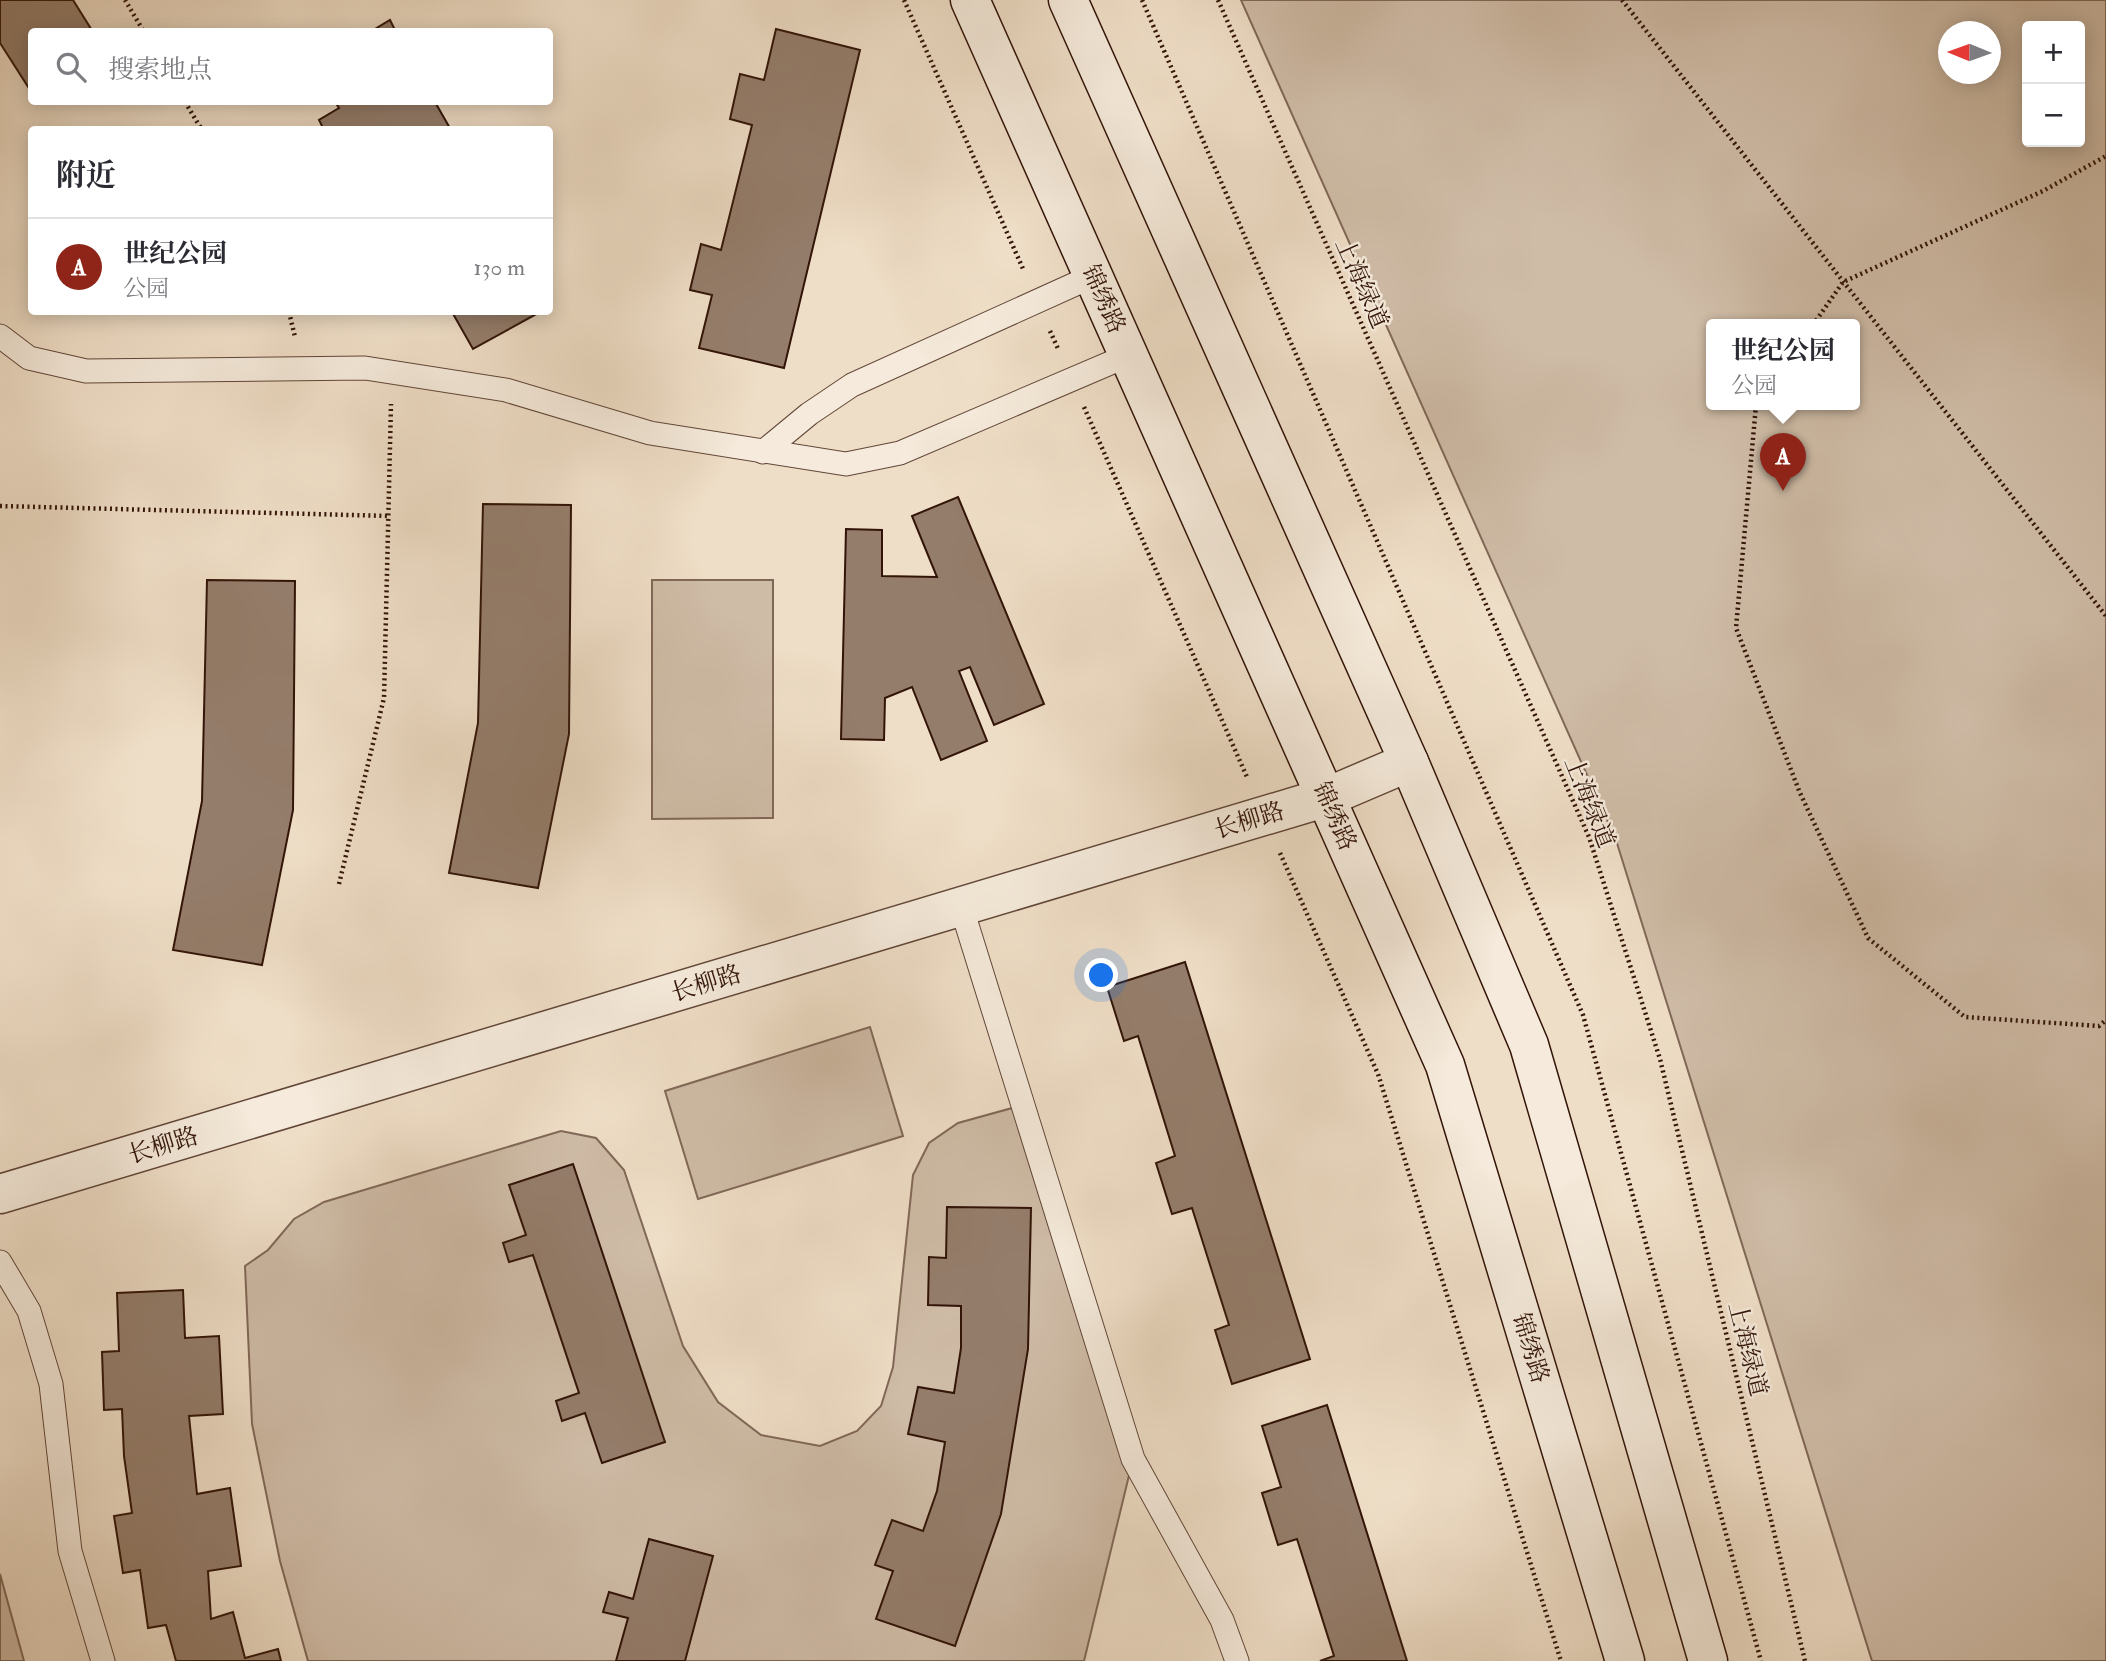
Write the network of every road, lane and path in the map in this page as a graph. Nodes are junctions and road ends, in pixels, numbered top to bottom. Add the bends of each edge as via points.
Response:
1 (125, 0) edge
2 (970, 0) edge
3 (1068, 0) edge
4 (1218, 0) edge
5 (1622, 0) edge
6 (142, 28) edge
7 (188, 105) edge
8 (200, 126) edge
9 (2106, 156) edge
10 (1093, 276) junction
11 (1843, 282) junction
12 (1816, 319) edge
13 (0, 336) edge
14 (1129, 355) junction
15 (391, 372) junction
16 (1756, 410) edge
17 (763, 452) junction
18 (0, 506) edge
19 (390, 516) junction
20 (2106, 617) edge
21 (1409, 762) junction
22 (1327, 797) junction
23 (339, 884) dead end
24 (961, 906) junction
25 (2106, 1020) edge
26 (0, 1194) edge
27 (0, 1262) edge
28 (103, 1661) edge
29 (1237, 1661) edge
30 (1625, 1661) edge
31 (1708, 1661) edge
32 (1805, 1661) edge

1 - 6 path
2 - 10 main road, 锦绣路
3 - 21 main road
4 - 32 path, 上海绿道 via 1588,837 1660,1059
5 - 11 path
7 - 8 path
9 - 11 path via 2043,191
10 - 14 main road, 锦绣路
10 - 17 lane via 852,384
11 - 12 path
11 - 20 path
13 - 15 lane via 29,358 86,371 365,368
14 - 17 lane via 900,453 846,464
14 - 22 main road, 锦绣路
15 - 17 lane via 506,390 650,433
15 - 19 path
16 - 25 path via 1736,628 1800,793 1868,938 1965,1017 2099,1026
18 - 19 path
19 - 23 path via 384,698
21 - 22 main road, 长柳路
21 - 31 main road via 1529,1045
22 - 24 main road, 长柳路
22 - 30 main road, 锦绣路 via 1446,1065
24 - 26 main road, 长柳路
24 - 29 lane via 1133,1459 1222,1620
27 - 28 lane via 29,1311 51,1384 70,1551

